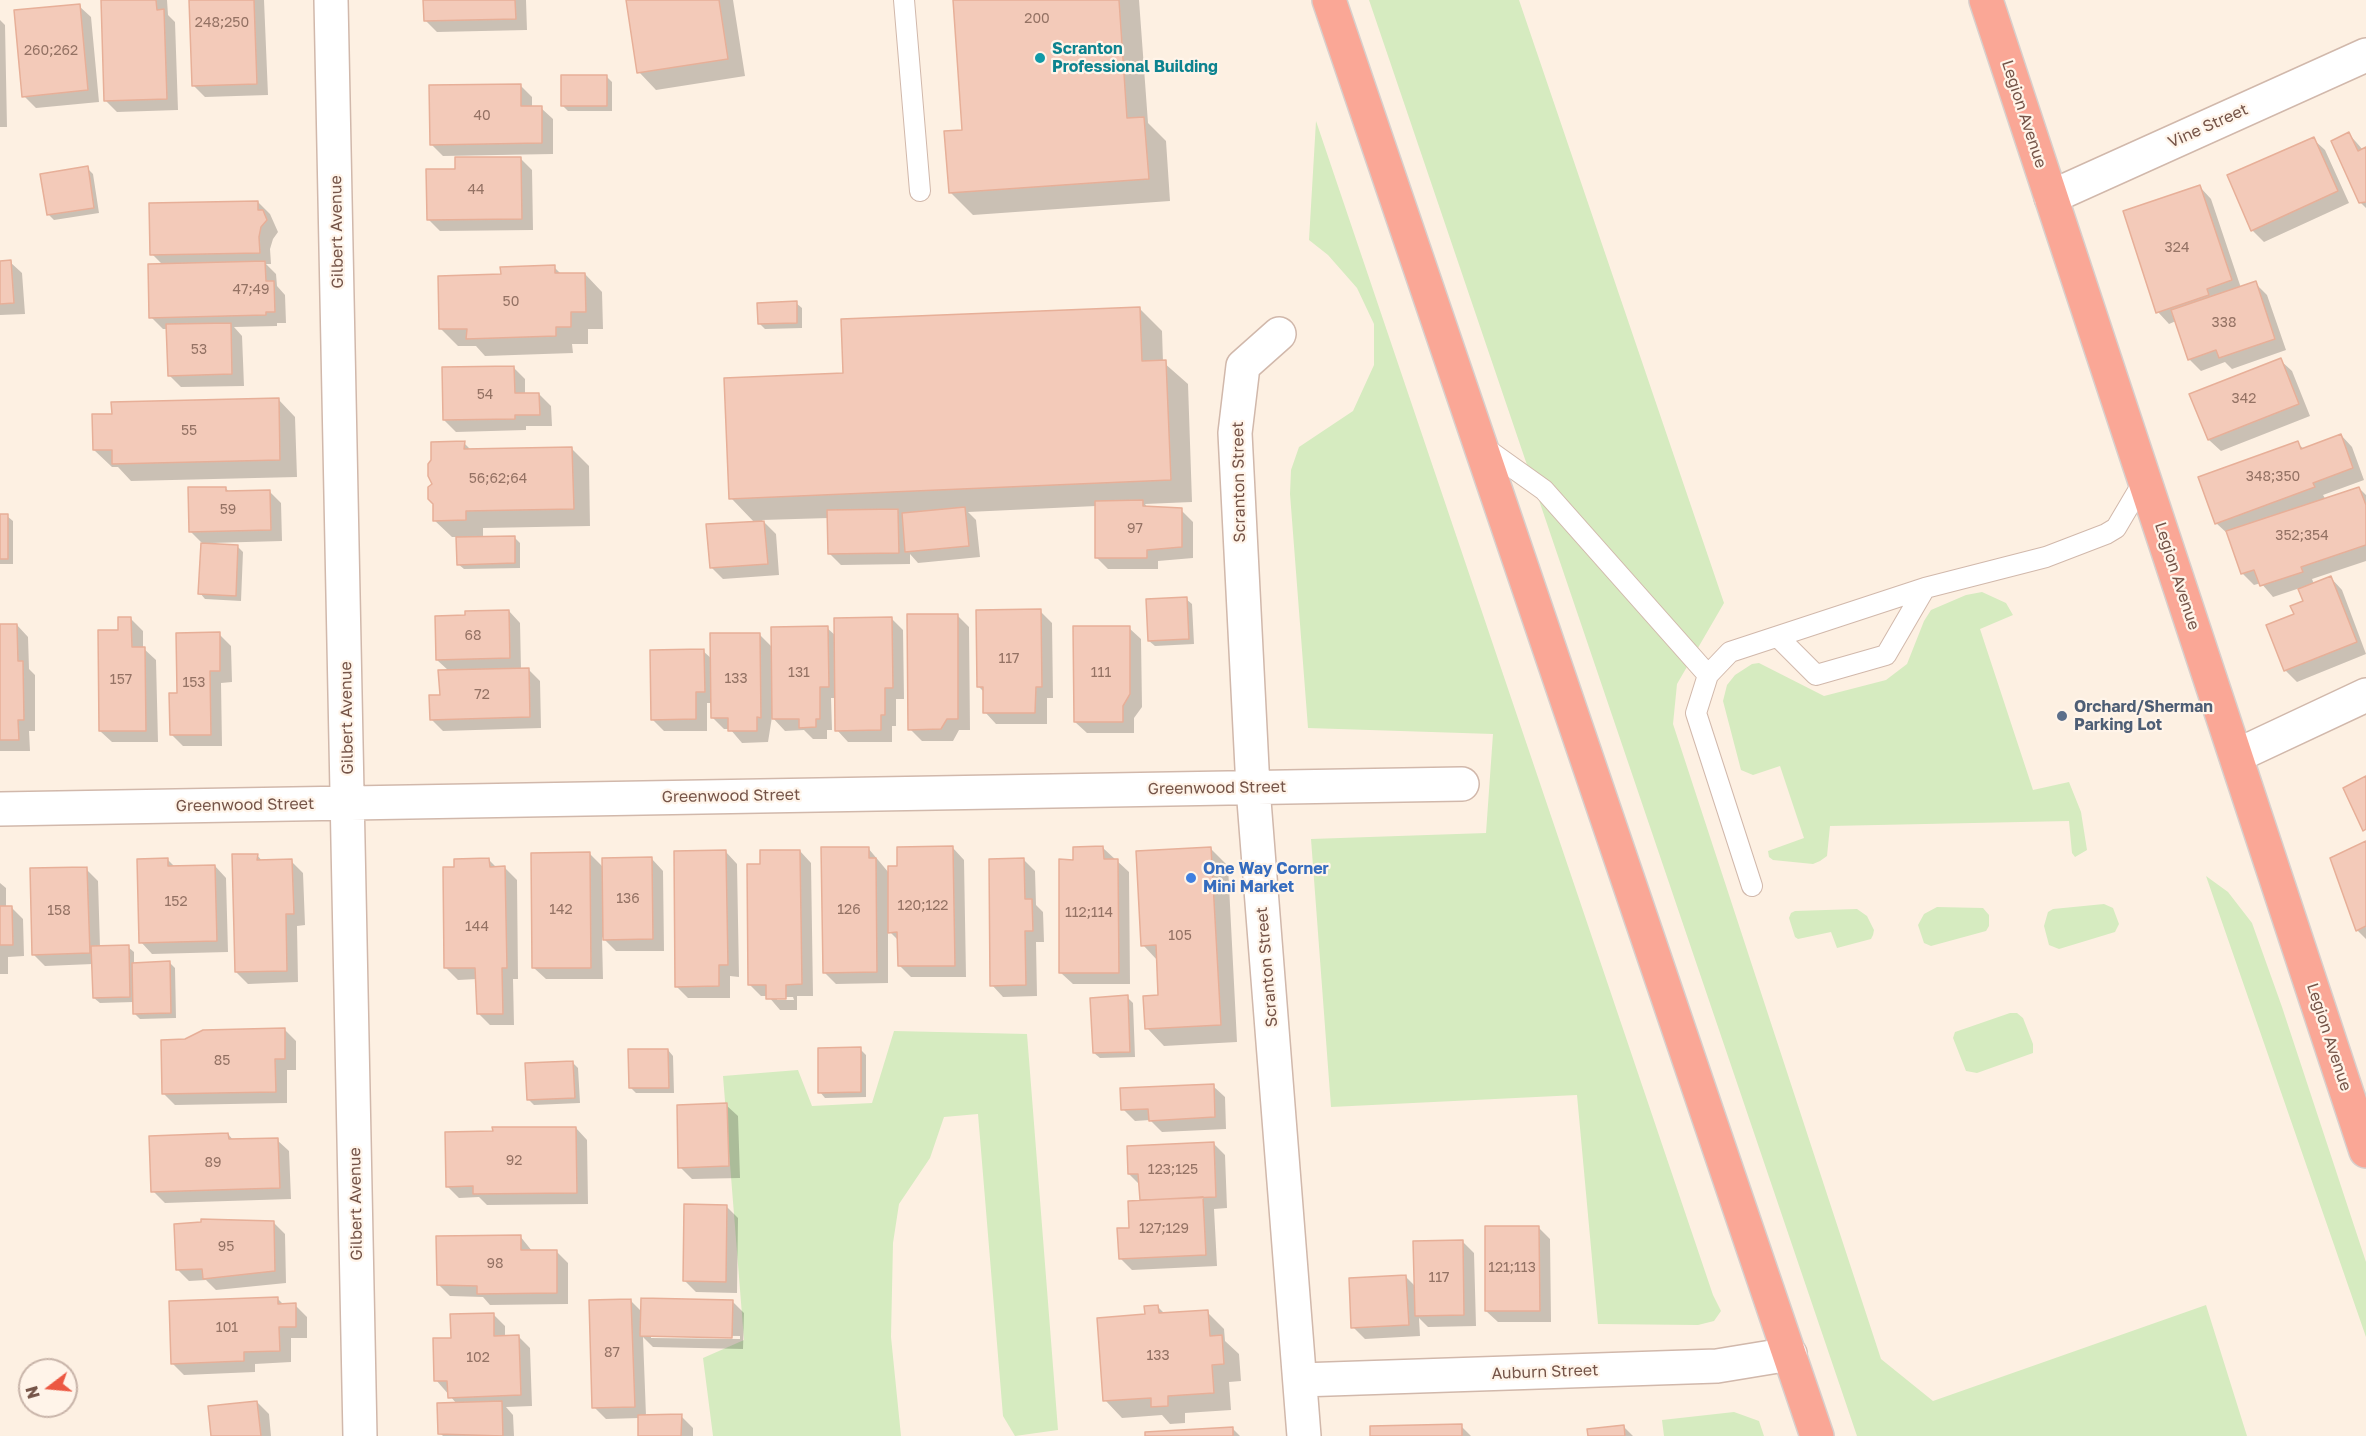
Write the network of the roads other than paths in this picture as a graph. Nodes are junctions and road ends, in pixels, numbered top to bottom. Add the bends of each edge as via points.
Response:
1 (332, 0) edge
2 (904, 0) edge
3 (1329, 0) edge
4 (1986, 0) edge
5 (2366, 55) edge
6 (920, 191) dead end
7 (2051, 197) junction
8 (1279, 334) dead end
9 (1481, 445) junction
10 (2145, 479) junction
11 (1925, 588) junction
12 (1778, 637) junction
13 (1708, 675) junction
14 (2366, 695) edge
15 (2236, 756) junction
16 (1462, 784) dead end
17 (1253, 788) junction
18 (349, 803) junction
19 (0, 809) edge
20 (1752, 886) dead end
21 (2366, 1151) edge
22 (1790, 1354) junction
23 (1300, 1380) junction
24 (360, 1436) edge
25 (1304, 1436) edge
26 (1817, 1436) edge

1 - 18 street, Gilbert Avenue
2 - 6 lane
3 - 9 highway
4 - 7 highway, Legion Avenue
5 - 7 street, Vine Street
7 - 10 highway, Legion Avenue
8 - 17 street, Scranton Street via 1242,366 1235,433
9 - 13 lane via 1544,490
9 - 22 highway
10 - 11 lane via 2116,528 2106,534 2029,561
10 - 15 highway, Legion Avenue
11 - 12 lane
11 - 12 lane via 1886,655 1816,675
12 - 13 lane via 1730,652
13 - 20 lane via 1696,714
14 - 15 street
15 - 21 highway, Legion Avenue
16 - 17 street, Greenwood Street
17 - 18 street, Greenwood Street
17 - 23 street, Scranton Street
18 - 19 street, Greenwood Street
18 - 24 street, Gilbert Avenue
22 - 23 street, Auburn Street via 1717,1366
22 - 26 highway
23 - 25 street, Scranton Street

